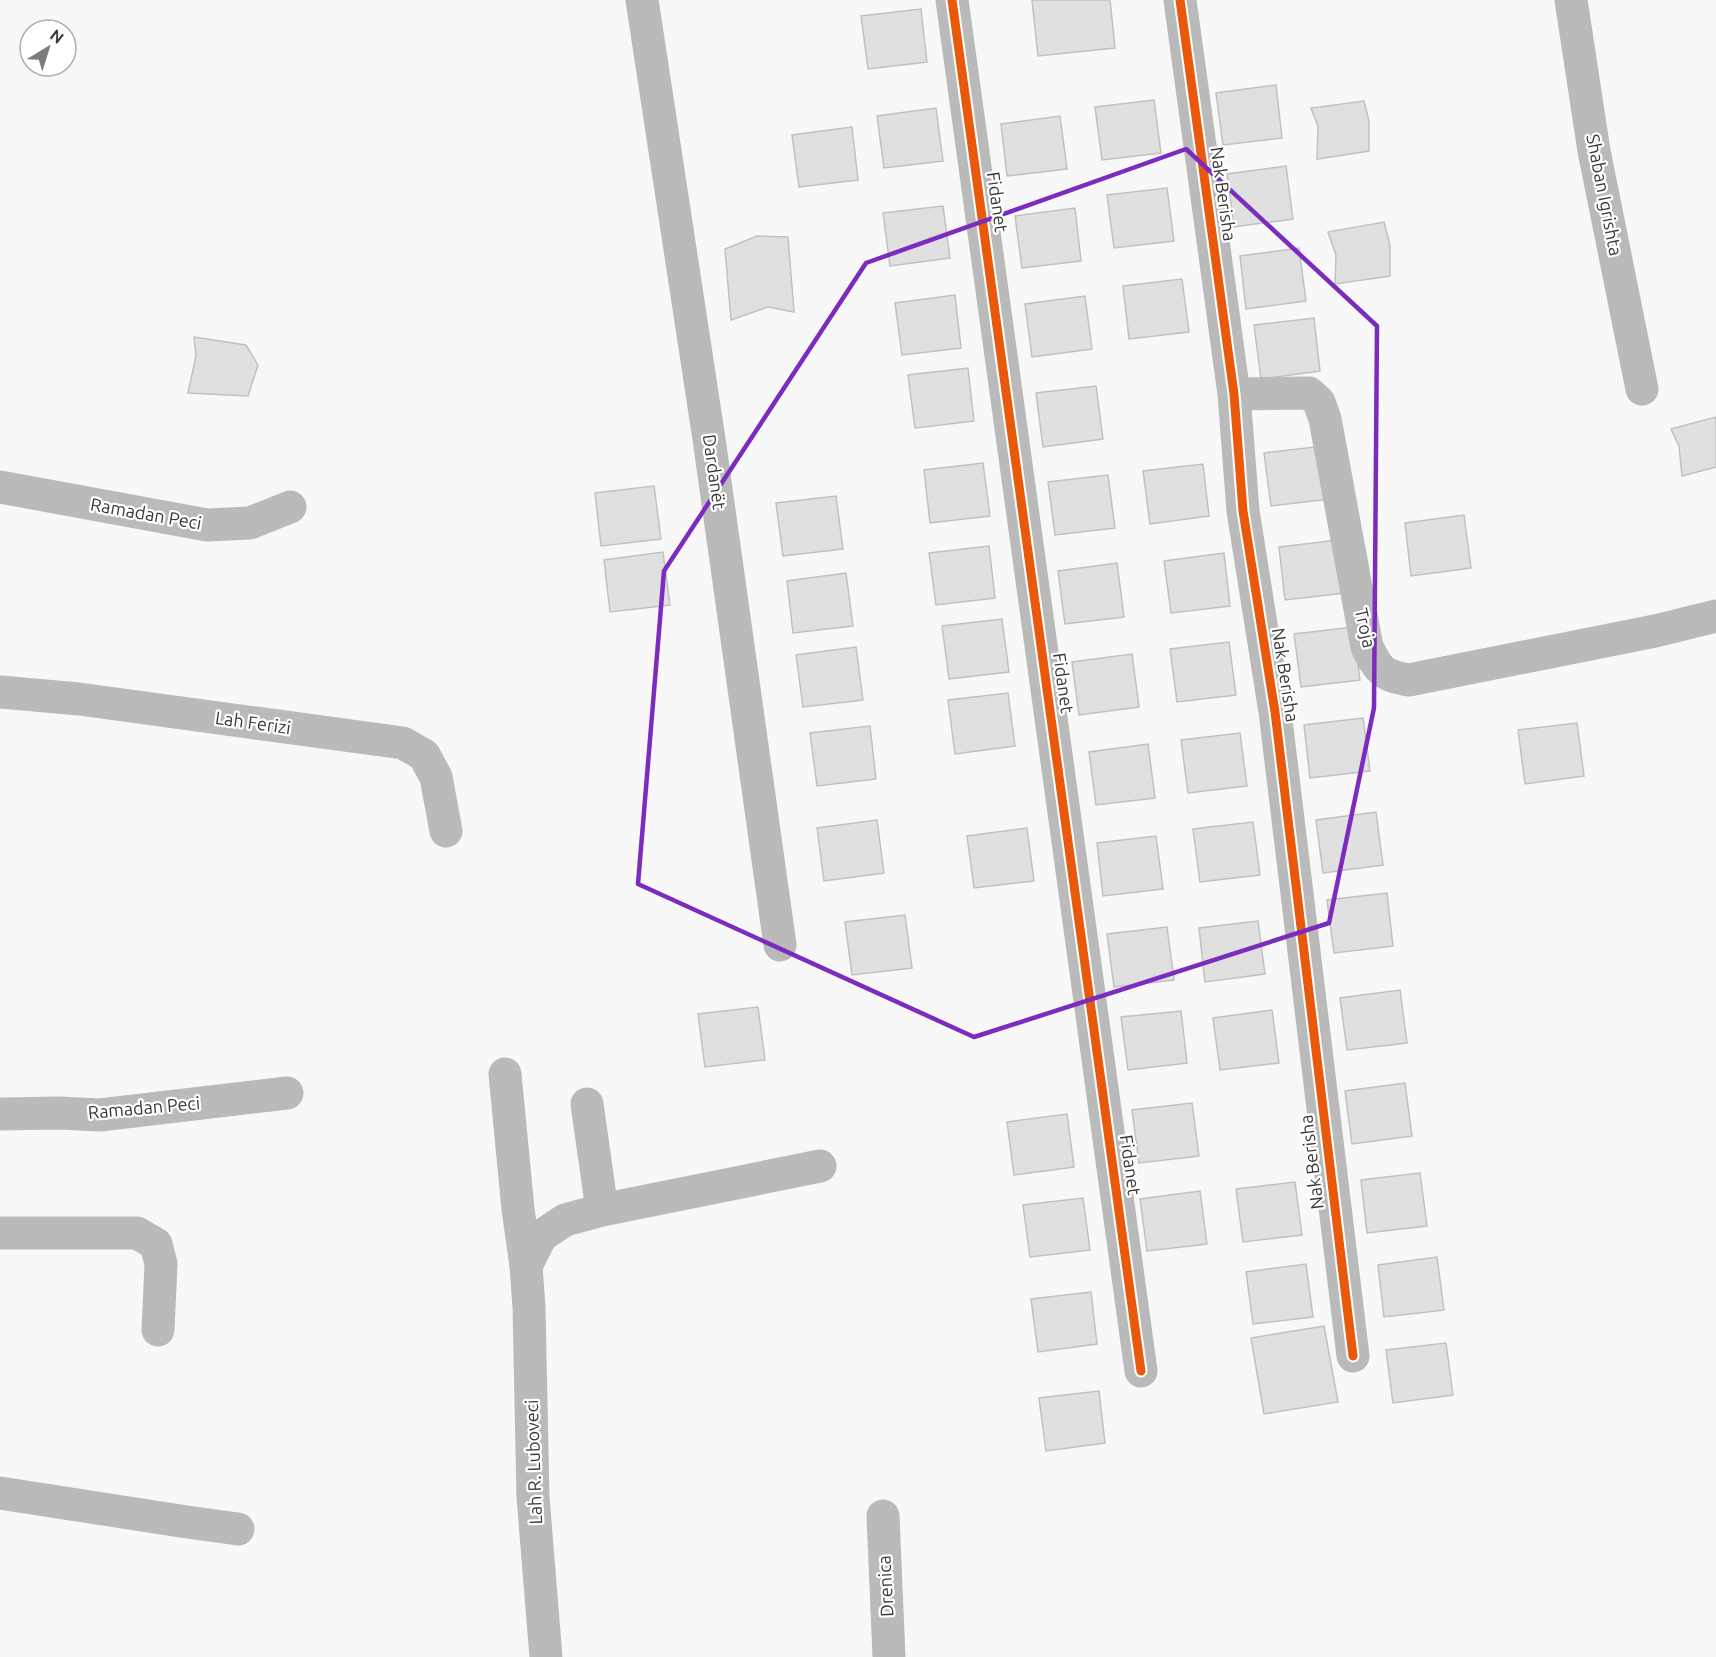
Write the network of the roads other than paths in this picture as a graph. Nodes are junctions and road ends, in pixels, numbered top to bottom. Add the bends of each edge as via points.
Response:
1 (642, 0) edge
2 (952, 0) edge
3 (1180, 0) edge
4 (1571, 0) edge
5 (1642, 389) dead end
6 (1234, 394) junction
7 (0, 487) edge
8 (290, 507) dead end
9 (1716, 615) edge
10 (0, 692) edge
11 (446, 831) dead end
12 (780, 945) dead end
13 (505, 1074) dead end
14 (287, 1093) dead end
15 (587, 1104) dead end
16 (0, 1114) edge
17 (820, 1166) dead end
18 (602, 1210) junction
19 (0, 1233) edge
20 (526, 1266) junction
21 (158, 1330) dead end
22 (1353, 1356) dead end
23 (1141, 1371) dead end
24 (0, 1493) edge
25 (883, 1516) dead end
26 (238, 1529) dead end
27 (546, 1657) edge
28 (889, 1657) edge

1 - 12 street, Dardanët via 708,428
2 - 23 street, Fidanet
3 - 6 street, Nak Berisha
4 - 5 street, Shaban Igrishta via 1594,151
6 - 9 street, Troja via 1309,393 1319,402 1367,647 1376,666 1389,676 1409,680 1655,631
6 - 22 street, Nak Berisha via 1243,512 1275,712
7 - 8 street, Ramadan Peci via 207,525 250,523
10 - 11 street, Lah Ferizi via 403,743 424,755 436,777
13 - 20 street, Lah R. Luboveci
14 - 16 street, Ramadan Peci via 100,1115
15 - 18 street
17 - 18 street
18 - 20 street via 565,1221 541,1236
19 - 21 street via 137,1233 156,1244 161,1264
20 - 27 street, Lah R. Luboveci via 533,1497
24 - 26 street
25 - 28 street, Drenica

